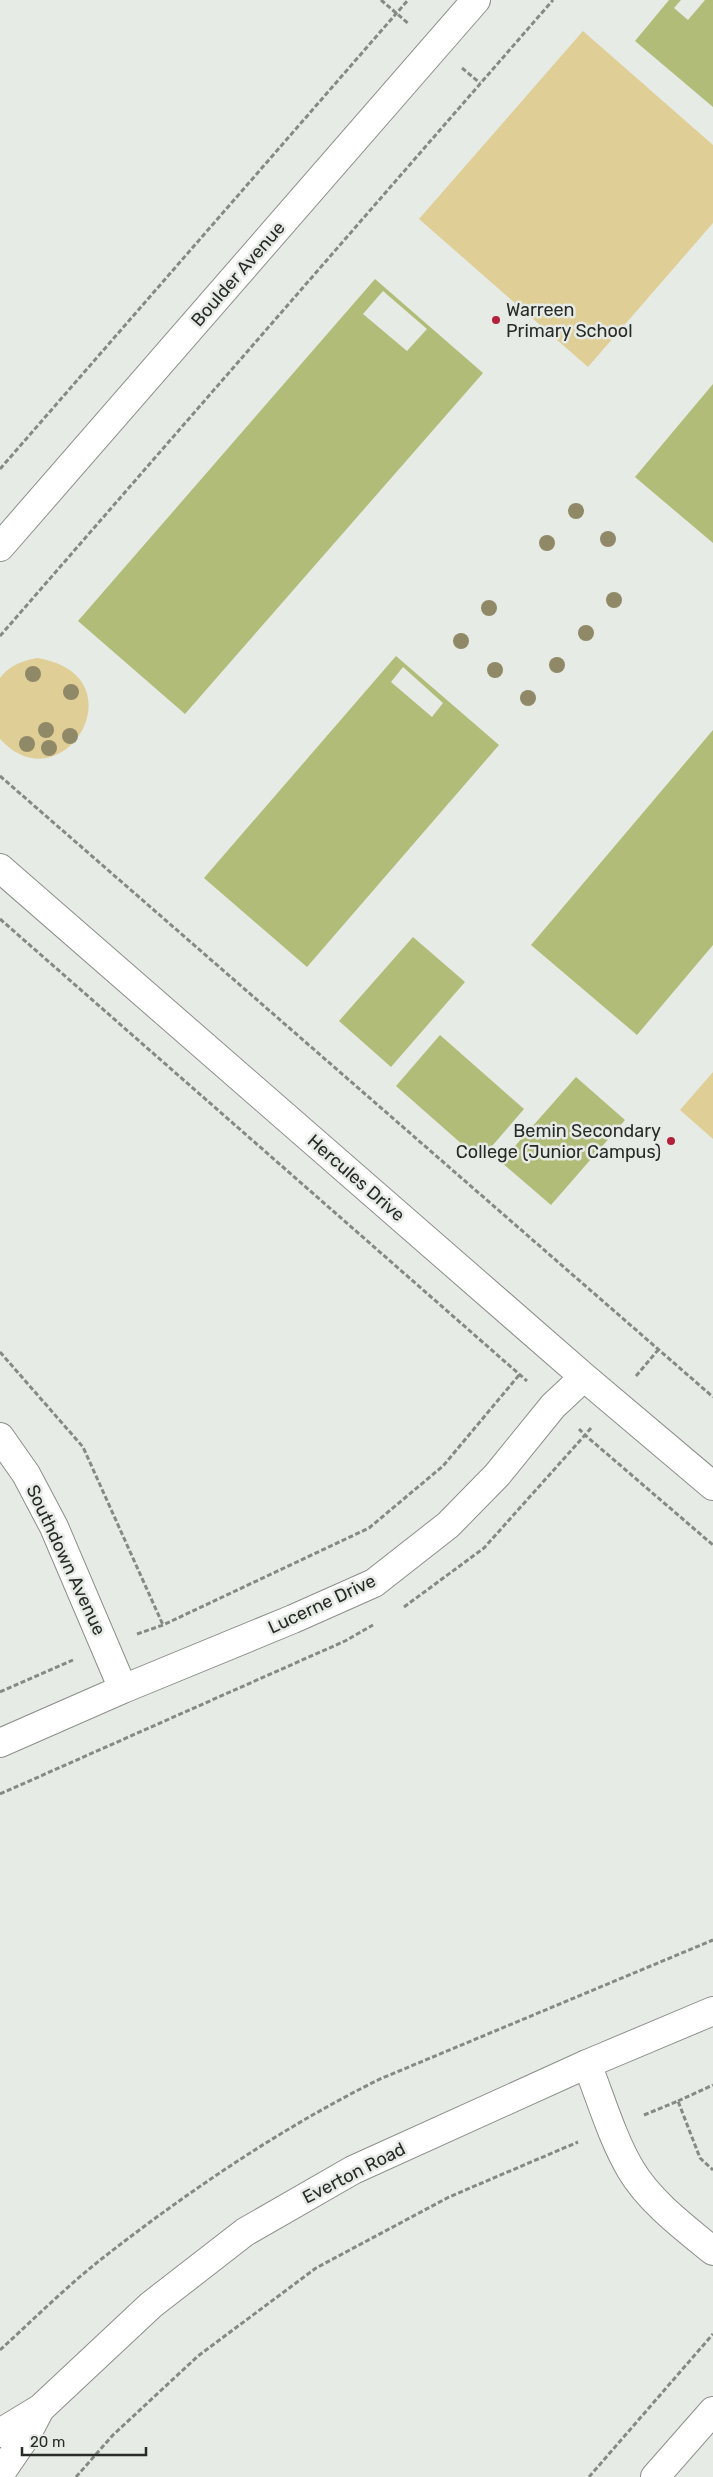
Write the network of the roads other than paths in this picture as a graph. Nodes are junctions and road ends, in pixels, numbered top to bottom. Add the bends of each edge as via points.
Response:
1 (464, 4) edge
2 (0, 547) edge
3 (0, 868) edge
4 (584, 1377) junction
5 (0, 1437) edge
6 (713, 1486) edge
7 (123, 1689) junction
8 (0, 1743) edge
9 (713, 2011) edge
10 (588, 2064) junction
11 (713, 2251) edge
12 (41, 2408) junction
13 (713, 2411) edge
14 (0, 2433) edge
15 (0, 2474) edge
16 (655, 2477) edge

1 - 2 street, Boulder Avenue
3 - 4 street, Hercules Drive
4 - 6 street, Hercules Drive
4 - 7 street, Lucerne Drive via 553,1406 497,1475 448,1525 374,1583
5 - 7 street, Southdown Avenue via 26,1474 54,1527
7 - 8 street, Lucerne Drive
9 - 10 street, Everton Road
10 - 11 street via 619,2147 638,2178 654,2198
10 - 12 street, Everton Road via 353,2170 244,2232 151,2305
12 - 14 street, Everton Road
12 - 15 street, Everton Road
13 - 16 street

